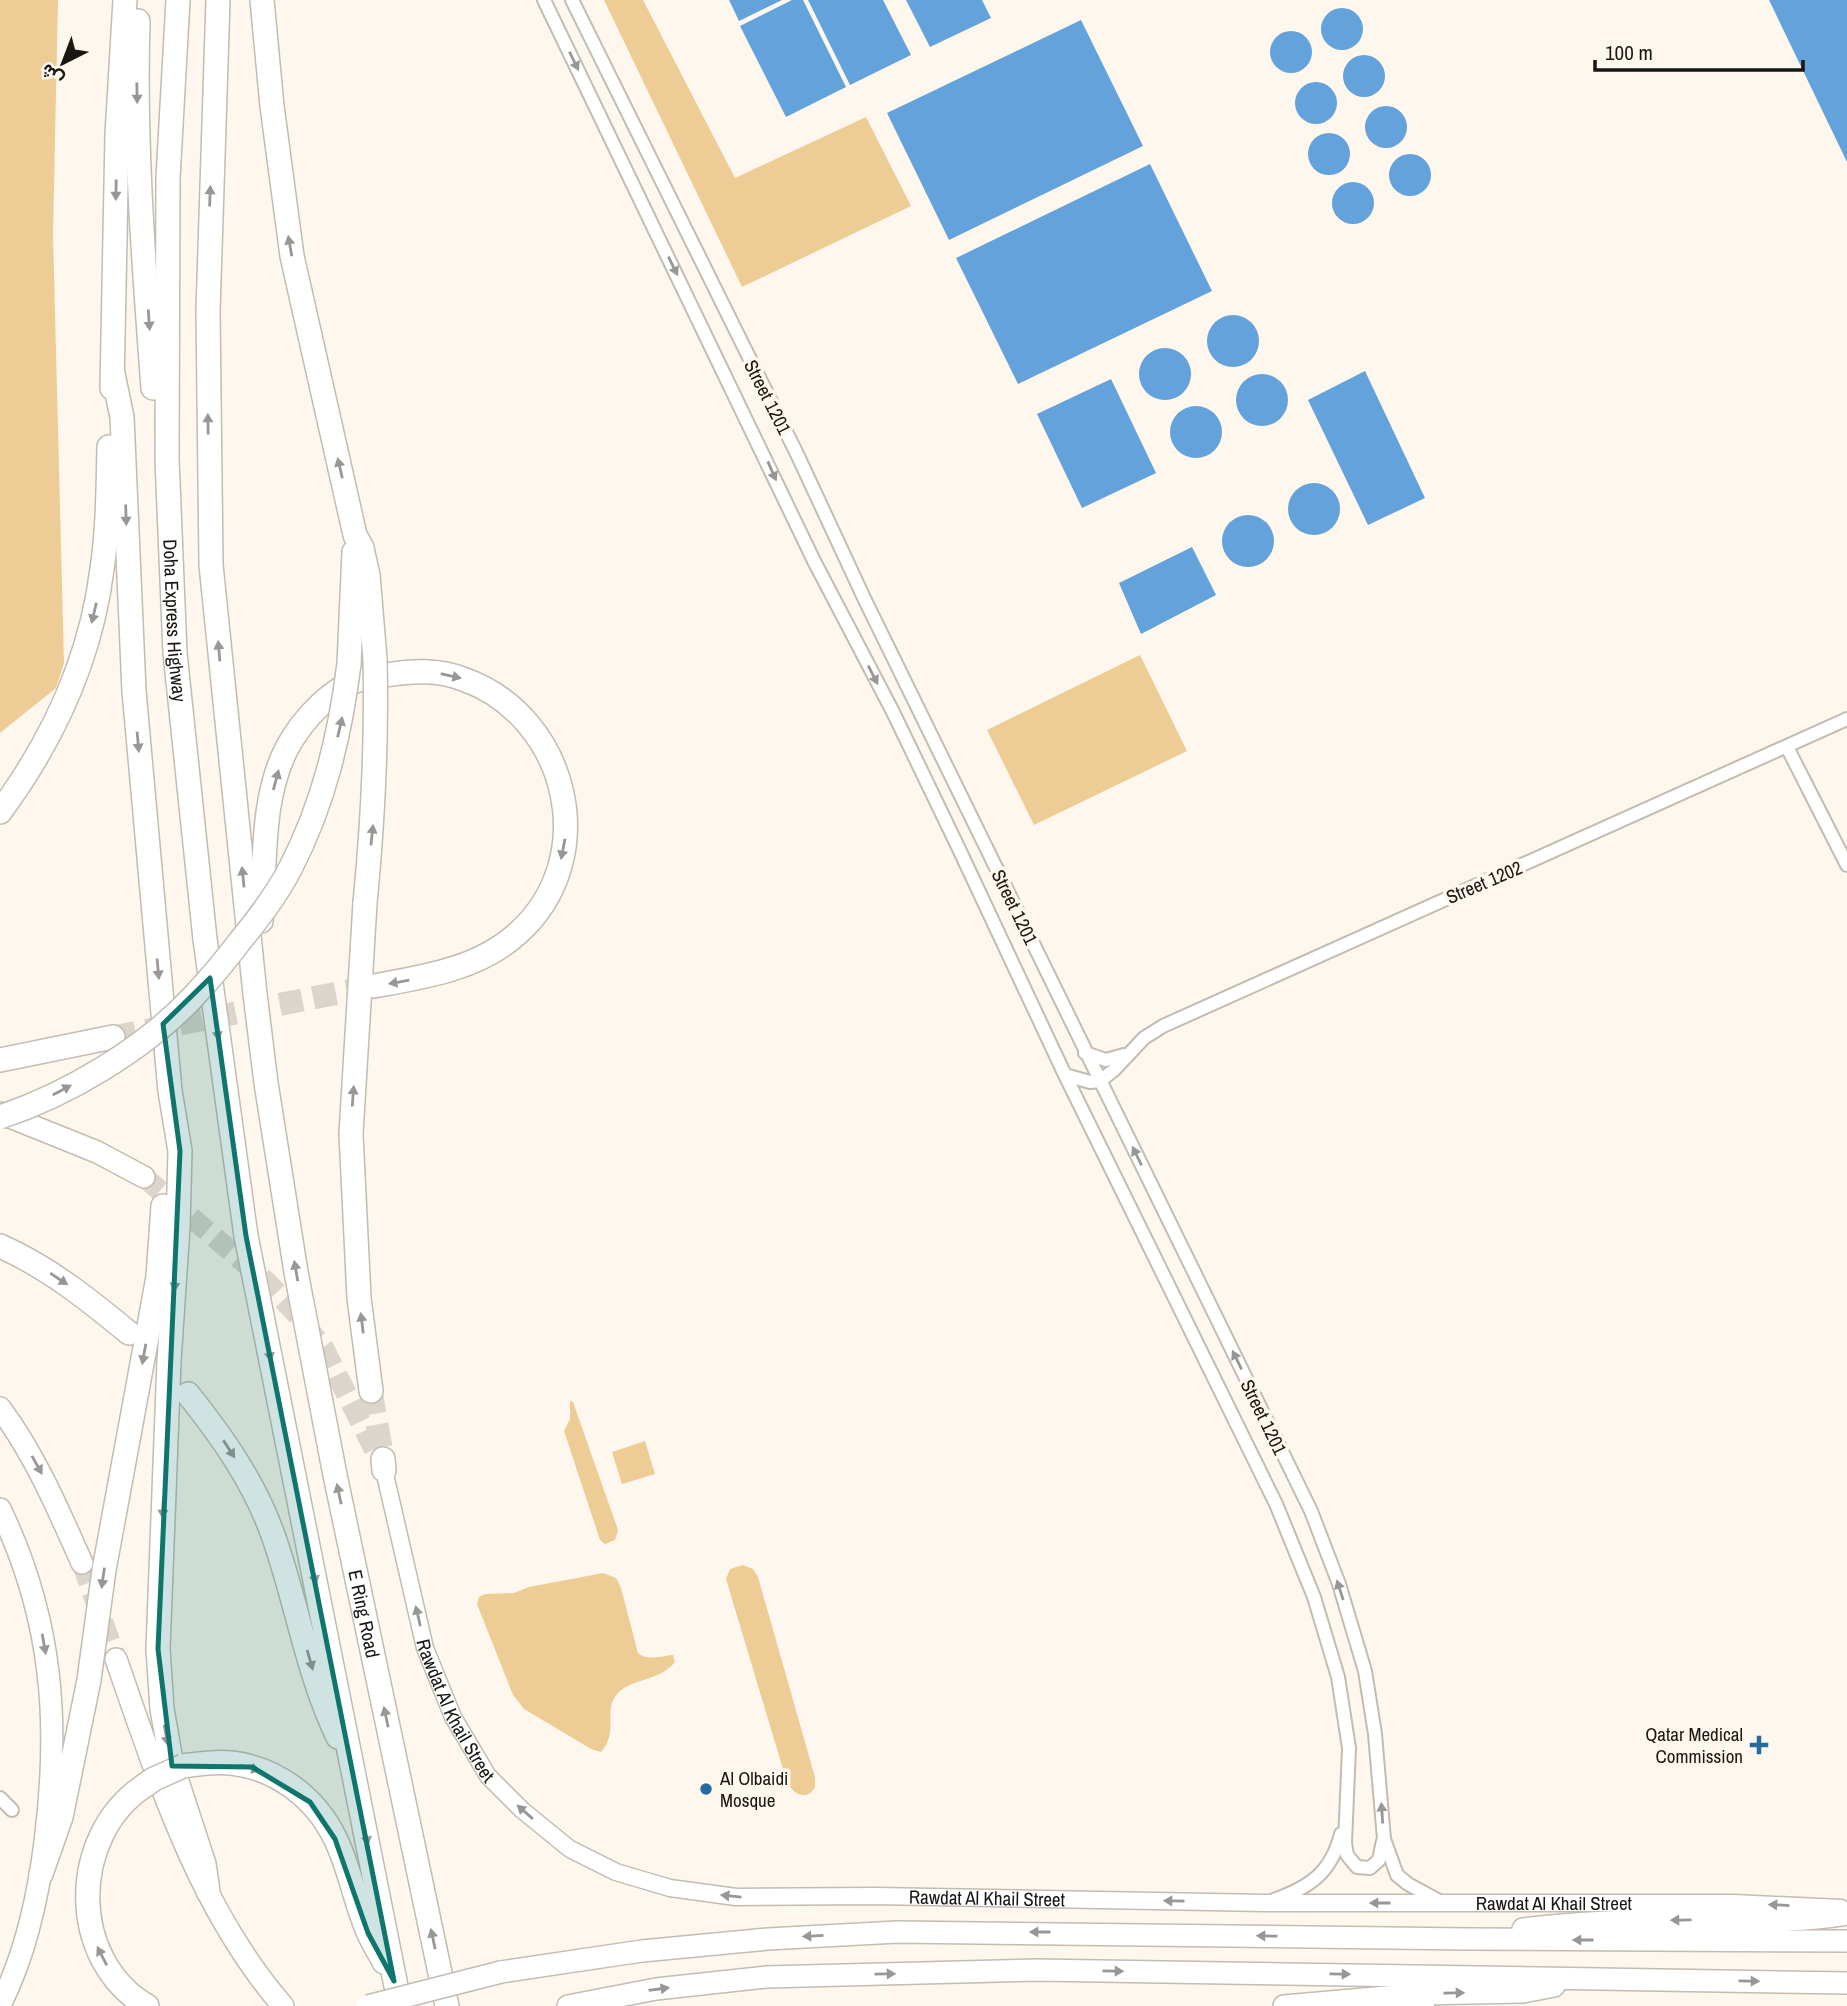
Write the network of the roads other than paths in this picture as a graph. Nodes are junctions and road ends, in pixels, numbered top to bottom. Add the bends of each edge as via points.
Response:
1 (125, 0) edge
2 (139, 0) edge
3 (178, 0) edge
4 (218, 0) edge
5 (272, 0) edge
6 (544, 0) edge
7 (572, 0) edge
8 (263, 11) edge
9 (113, 374) junction
10 (167, 459) junction
11 (355, 534) junction
12 (908, 688) junction
13 (886, 700) junction
14 (1847, 719) edge
15 (1787, 747) junction
16 (0, 812) edge
17 (1847, 866) edge
18 (374, 986) tunnel mouth
19 (255, 994) junction
20 (113, 1037) tunnel mouth
21 (1085, 1053) junction
22 (1127, 1053) junction
23 (0, 1060) edge
24 (1065, 1075) junction
25 (1100, 1081) junction
26 (170, 1091) junction
27 (0, 1115) edge
28 (144, 1177) tunnel mouth
29 (287, 1221) joint
30 (0, 1246) edge
31 (129, 1333) dead end
32 (371, 1391) tunnel mouth
33 (188, 1394) dead end
34 (0, 1408) edge
35 (382, 1463) tunnel mouth
36 (0, 1509) edge
37 (82, 1563) tunnel mouth
38 (116, 1659) tunnel mouth
39 (353, 1768) junction
40 (0, 1798) edge
41 (12, 1810) dead end
42 (1344, 1823) junction
43 (1384, 1839) junction
44 (41, 1874) junction
45 (208, 1891) junction
46 (1266, 1903) junction
47 (1441, 1903) junction
48 (1847, 1908) edge
49 (1847, 1914) edge
50 (1469, 1939) junction
51 (1847, 1941) edge
52 (1583, 1977) junction
53 (394, 1981) junction
54 (1847, 1983) edge
55 (1362, 1999) junction
56 (0, 2005) edge
57 (147, 2006) edge
58 (282, 2006) edge
59 (368, 2006) edge
60 (400, 2006) edge
61 (447, 2006) edge
62 (568, 2006) edge
63 (1284, 2006) edge
64 (1428, 2006) edge

1 -> 9 highway via 117,135
2 -> 10 highway via 141,211 156,428
3 - 10 highway, Doha Express Highway via 168,178
19 -> 4 highway, Doha Express Highway via 211,565 208,311
5 - 8 street
6 -> 13 street, Street 1201
7 - 12 street, Street 1201
11 -> 8 highway via 292,256
9 -> 16 highway via 106,536 88,639 54,726
9 -> 26 highway via 122,417 134,691
10 -> 39 highway, Doha Express Highway via 175,653 205,939 246,1236
27 -> 11 highway, bridge via 95,1072 155,1031 192,998 248,932 291,868 331,765 342,716
32 -> 11 highway, bridge via 359,1298 351,1134 373,816 375,659 368,575
12 - 13 street
12 - 21 street, Street 1201
13 - 24 street, Street 1201
14 - 15 street, Street 1202
15 - 17 street
15 - 22 street, Street 1202 via 1163,1026
19 -> 18 highway via 268,816 280,766 295,737 323,703 364,678 418,670 463,679 517,711 548,752 566,811 560,863 531,920 494,951 439,973
19 - 29 highway, Doha Express Highway
20 - 23 highway
21 - 22 street via 1106,1060
21 - 25 street, Street 1201
22 - 25 street, Street 1202
24 - 25 street
24 - 42 street, Street 1201 via 1276,1504 1314,1597 1338,1676 1345,1718 1349,1770
43 -> 25 street, Street 1201 via 1365,1671 1339,1584 1311,1511
26 -> 44 highway via 158,1277 71,1776
26 -> 45 highway via 180,1177 158,1649 172,1766 204,1864
27 - 28 main road via 73,1141
61 -> 29 highway, E Ring Road via 335,1475
30 -> 31 highway via 53,1275
33 -> 39 highway via 249,1481 273,1535 323,1707
34 -> 37 main road via 45,1480
46 -> 35 street, Rawdat Al Khail Street via 736,1897 670,1888 616,1872 570,1849 522,1810 488,1776 453,1717 425,1648
36 -> 44 main road via 32,1591 52,1700 54,1740
38 - 45 main road via 146,1745
39 -> 53 highway
40 - 41 street
42 - 43 street, Street 1201 via 1347,1855 1357,1867 1376,1864
42 - 46 street, Street 1201 via 1337,1849 1319,1876
43 - 47 street, Street 1201 via 1396,1875
44 - 56 main road via 27,1938
45 - 58 main road via 233,1938
47 -> 46 street, Rawdat Al Khail Street
48 -> 47 street, Rawdat Al Khail Street via 1734,1903
49 -> 50 main road via 1790,1921 1562,1924
51 -> 50 main road, Rawdat Al Khail Street
50 -> 59 main road, Rawdat Al Khail Street, bridge via 897,1931 642,1951 501,1972
52 -> 54 main road
55 -> 52 main road via 1523,1992
62 -> 52 main road via 656,1989 766,1977 1037,1970
57 -> 53 highway, bridge via 120,1983 104,1961 87,1909 87,1882 104,1830 120,1808 154,1779 183,1766 229,1763 252,1767 273,1775 310,1802 335,1839 368,1933
53 - 60 highway
55 - 63 main road
55 - 64 street

